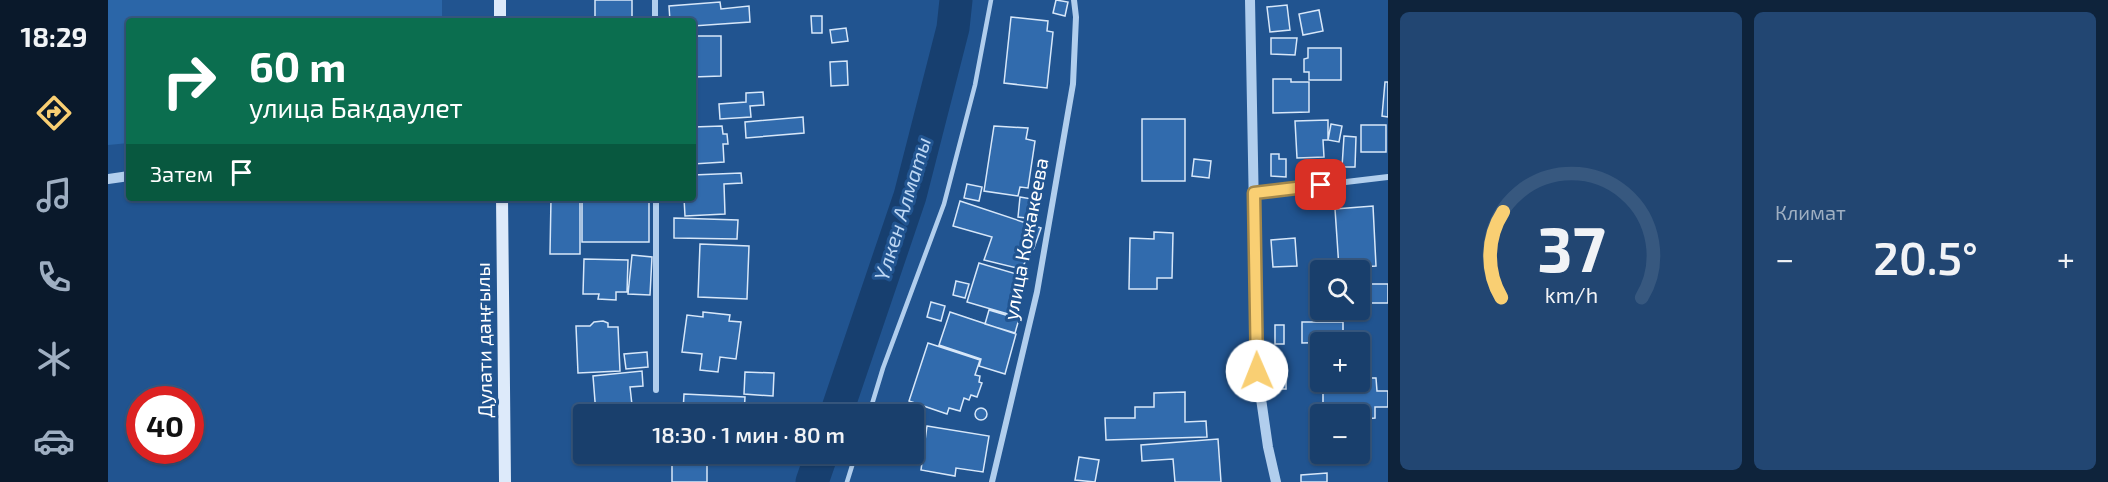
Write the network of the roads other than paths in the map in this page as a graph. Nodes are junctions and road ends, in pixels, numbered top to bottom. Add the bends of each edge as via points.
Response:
1 (500, 0) edge
2 (655, 0) edge
3 (991, 0) edge
4 (1074, 0) edge
5 (1250, 0) edge
6 (500, 18) edge
7 (655, 18) edge
8 (126, 176) edge
9 (1388, 177) edge
10 (108, 179) edge
11 (1254, 193) junction
12 (502, 201) edge
13 (656, 201) edge
14 (656, 390) dead end
15 (872, 404) edge
16 (853, 464) edge
17 (505, 482) edge
18 (848, 482) edge
19 (992, 482) edge
20 (1276, 482) edge

1 - 6 main road
2 - 7 street
3 - 15 lane via 975,85 944,204
4 - 19 street, улица Кожакеева via 1073,84 1037,292
5 - 11 street
8 - 10 street
9 - 11 street
11 - 20 street via 1257,371
12 - 17 main road, Дулати даңғылы
13 - 14 street
16 - 18 lane

